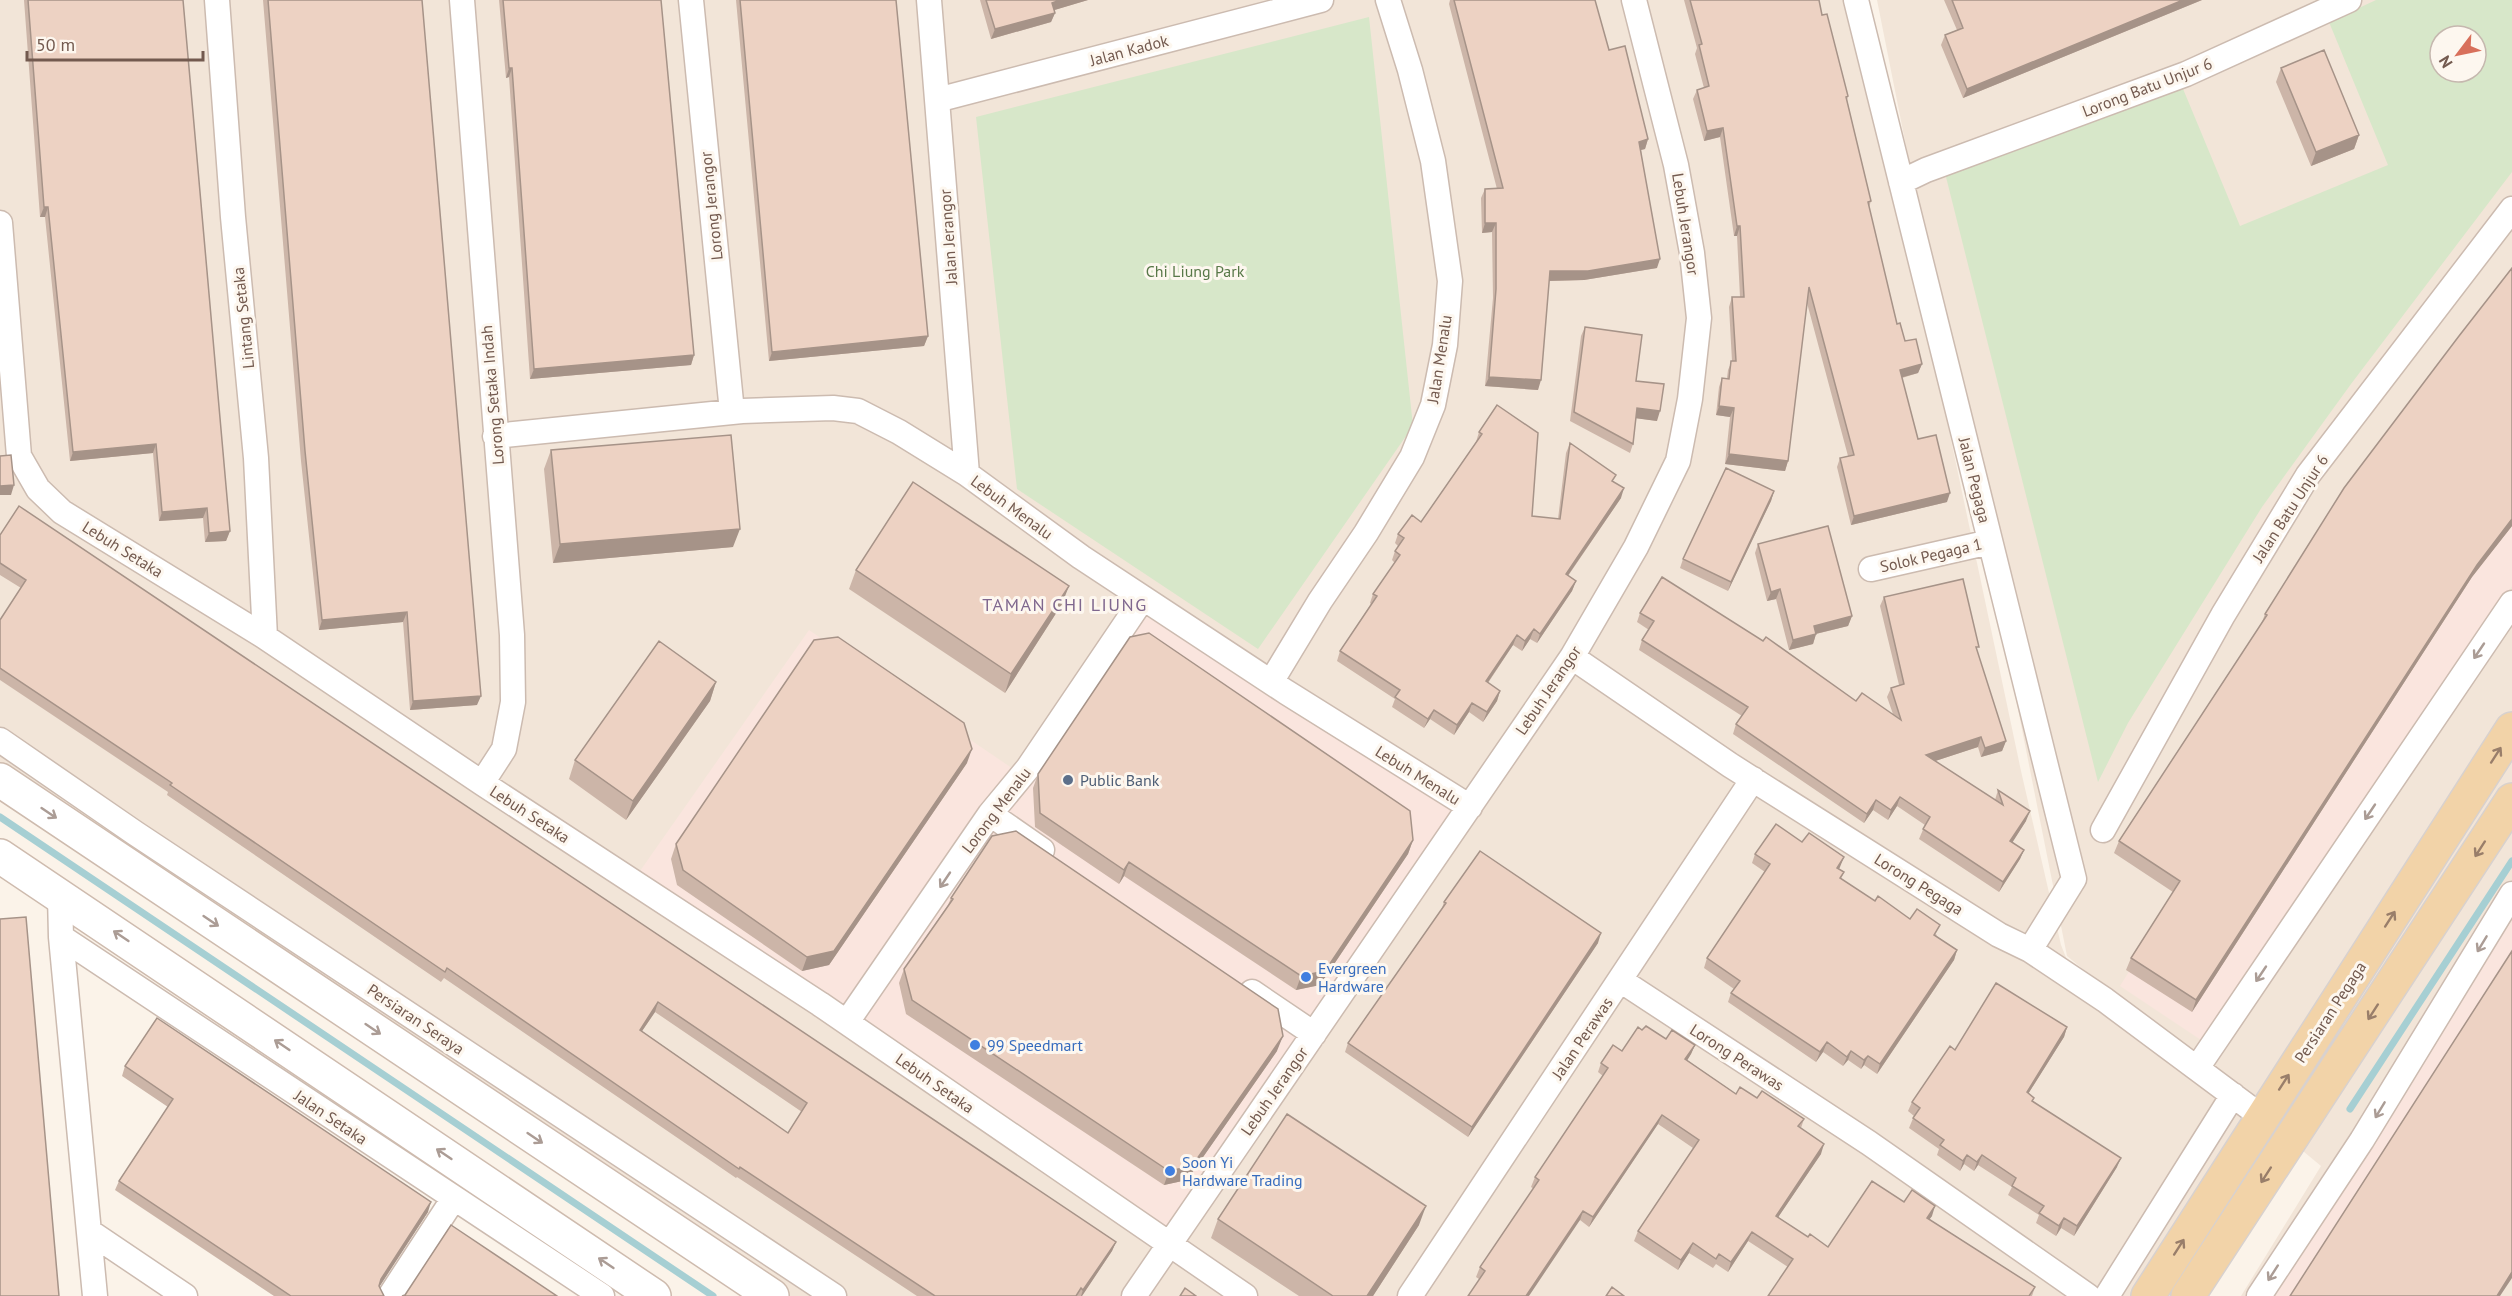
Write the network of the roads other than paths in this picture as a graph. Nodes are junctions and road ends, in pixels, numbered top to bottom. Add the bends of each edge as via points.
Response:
1 (217, 0) edge
2 (462, 0) edge
3 (692, 0) edge
4 (929, 0) edge
5 (1321, 0) edge
6 (1388, 0) edge
7 (1634, 0) edge
8 (1856, 0) edge
9 (2349, 0) edge
10 (937, 100) junction
11 (1901, 182) junction
12 (2512, 209) edge
13 (0, 223) edge
14 (732, 412) junction
15 (495, 436) junction
16 (967, 474) junction
17 (1990, 542) junction
18 (1871, 569) dead end
19 (1143, 598) junction
20 (2512, 603) edge
21 (266, 637) junction
22 (1572, 657) junction
23 (1271, 682) junction
24 (2512, 729) edge
25 (0, 740) edge
26 (1753, 779) junction
27 (0, 780) edge
28 (482, 783) junction
29 (2477, 784) junction
30 (2510, 804) edge
31 (1470, 807) junction
32 (990, 814) junction
33 (2103, 830) dead end
34 (0, 856) edge
35 (1058, 861) edge
36 (2512, 894) edge
37 (60, 895) junction
38 (61, 937) junction
39 (2030, 950) junction
40 (1620, 980) junction
41 (1235, 981) edge
42 (847, 1022) junction
43 (1314, 1034) junction
44 (2197, 1068) junction
45 (2233, 1095) junction
46 (2262, 1117) junction
47 (2290, 1138) junction
48 (454, 1198) junction
49 (90, 1232) junction
50 (1168, 1244) junction
51 (95, 1296) edge
52 (185, 1296) edge
53 (390, 1296) edge
54 (602, 1296) edge
55 (654, 1296) edge
56 (772, 1296) edge
57 (834, 1296) edge
58 (1134, 1296) edge
59 (1245, 1296) edge
60 (1410, 1296) edge
61 (2088, 1296) edge
62 (2107, 1296) edge
63 (2148, 1296) edge
64 (2188, 1296) edge
65 (2259, 1296) edge

1 - 21 street, Lintang Setaka via 256,458
2 - 15 street, Lorong Setaka Indah
3 - 14 street, Lorong Jerangor
4 - 10 street, Jalan Jerangor
5 - 10 street, Jalan Kadok
6 - 23 street, Jalan Menalu via 1433,161 1450,281 1445,345 1433,405 1412,457
7 - 22 street, Lebuh Jerangor via 1676,165 1699,318 1678,461 1636,547
8 - 11 street, Jalan Pegaga
9 - 11 street, Lorong Batu Unjur 6 via 2186,74
10 - 16 street, Jalan Jerangor
11 - 17 street, Jalan Pegaga
12 - 33 street, Jalan Batu Unjur 6 via 2308,475 2223,615
13 - 21 street, Lebuh Setaka via 19,456 38,489 62,512
14 - 15 street, Lebuh Menalu
14 - 16 street, Lebuh Menalu via 833,408 858,411
15 - 28 street, Lorong Setaka Indah via 512,635 513,702 504,749
16 - 19 street, Lebuh Menalu
17 - 18 street, Solok Pegaga 1
17 - 39 street, Jalan Pegaga via 2074,879
19 - 23 street, Lebuh Menalu
19 - 32 street, Lorong Menalu via 1028,768
20 -> 44 street
21 - 28 street, Lebuh Setaka
22 - 26 street, Lorong Pegaga
22 - 31 street, Lebuh Jerangor
23 - 31 street, Lebuh Menalu
29 -> 24 main road, Persiaran Pegaga
25 - 57 street, Persiaran Seraya
26 - 39 street, Lorong Pegaga via 1999,935
26 - 40 street, Jalan Perawas
27 -> 56 main road, Persiaran Seraya
28 - 42 street, Lebuh Setaka
29 - 30 main road
46 -> 29 main road, Persiaran Pegaga
30 -> 47 main road
31 - 43 street, Lebuh Jerangor
32 - 35 street
32 -> 42 street, Lorong Menalu
34 - 37 main road
36 -> 65 street via 2362,1140
37 - 38 street
55 -> 37 main road
38 - 48 street, Jalan Setaka
38 - 49 street
39 - 44 street, Lorong Pegaga
40 - 60 street, Jalan Perawas
40 - 61 street, Lorong Perawas via 1862,1139
41 - 43 street
42 - 50 street, Lebuh Setaka
43 - 50 street, Lebuh Jerangor
44 - 45 street, Lorong Pegaga
45 - 46 street, Lorong Pegaga
45 - 62 street
46 - 47 main road
63 -> 46 main road, Persiaran Pegaga
47 -> 64 main road
48 - 53 street
48 - 54 street, Jalan Setaka
49 - 51 street
49 - 52 street
50 - 58 street, Lebuh Jerangor
50 - 59 street, Lebuh Setaka

